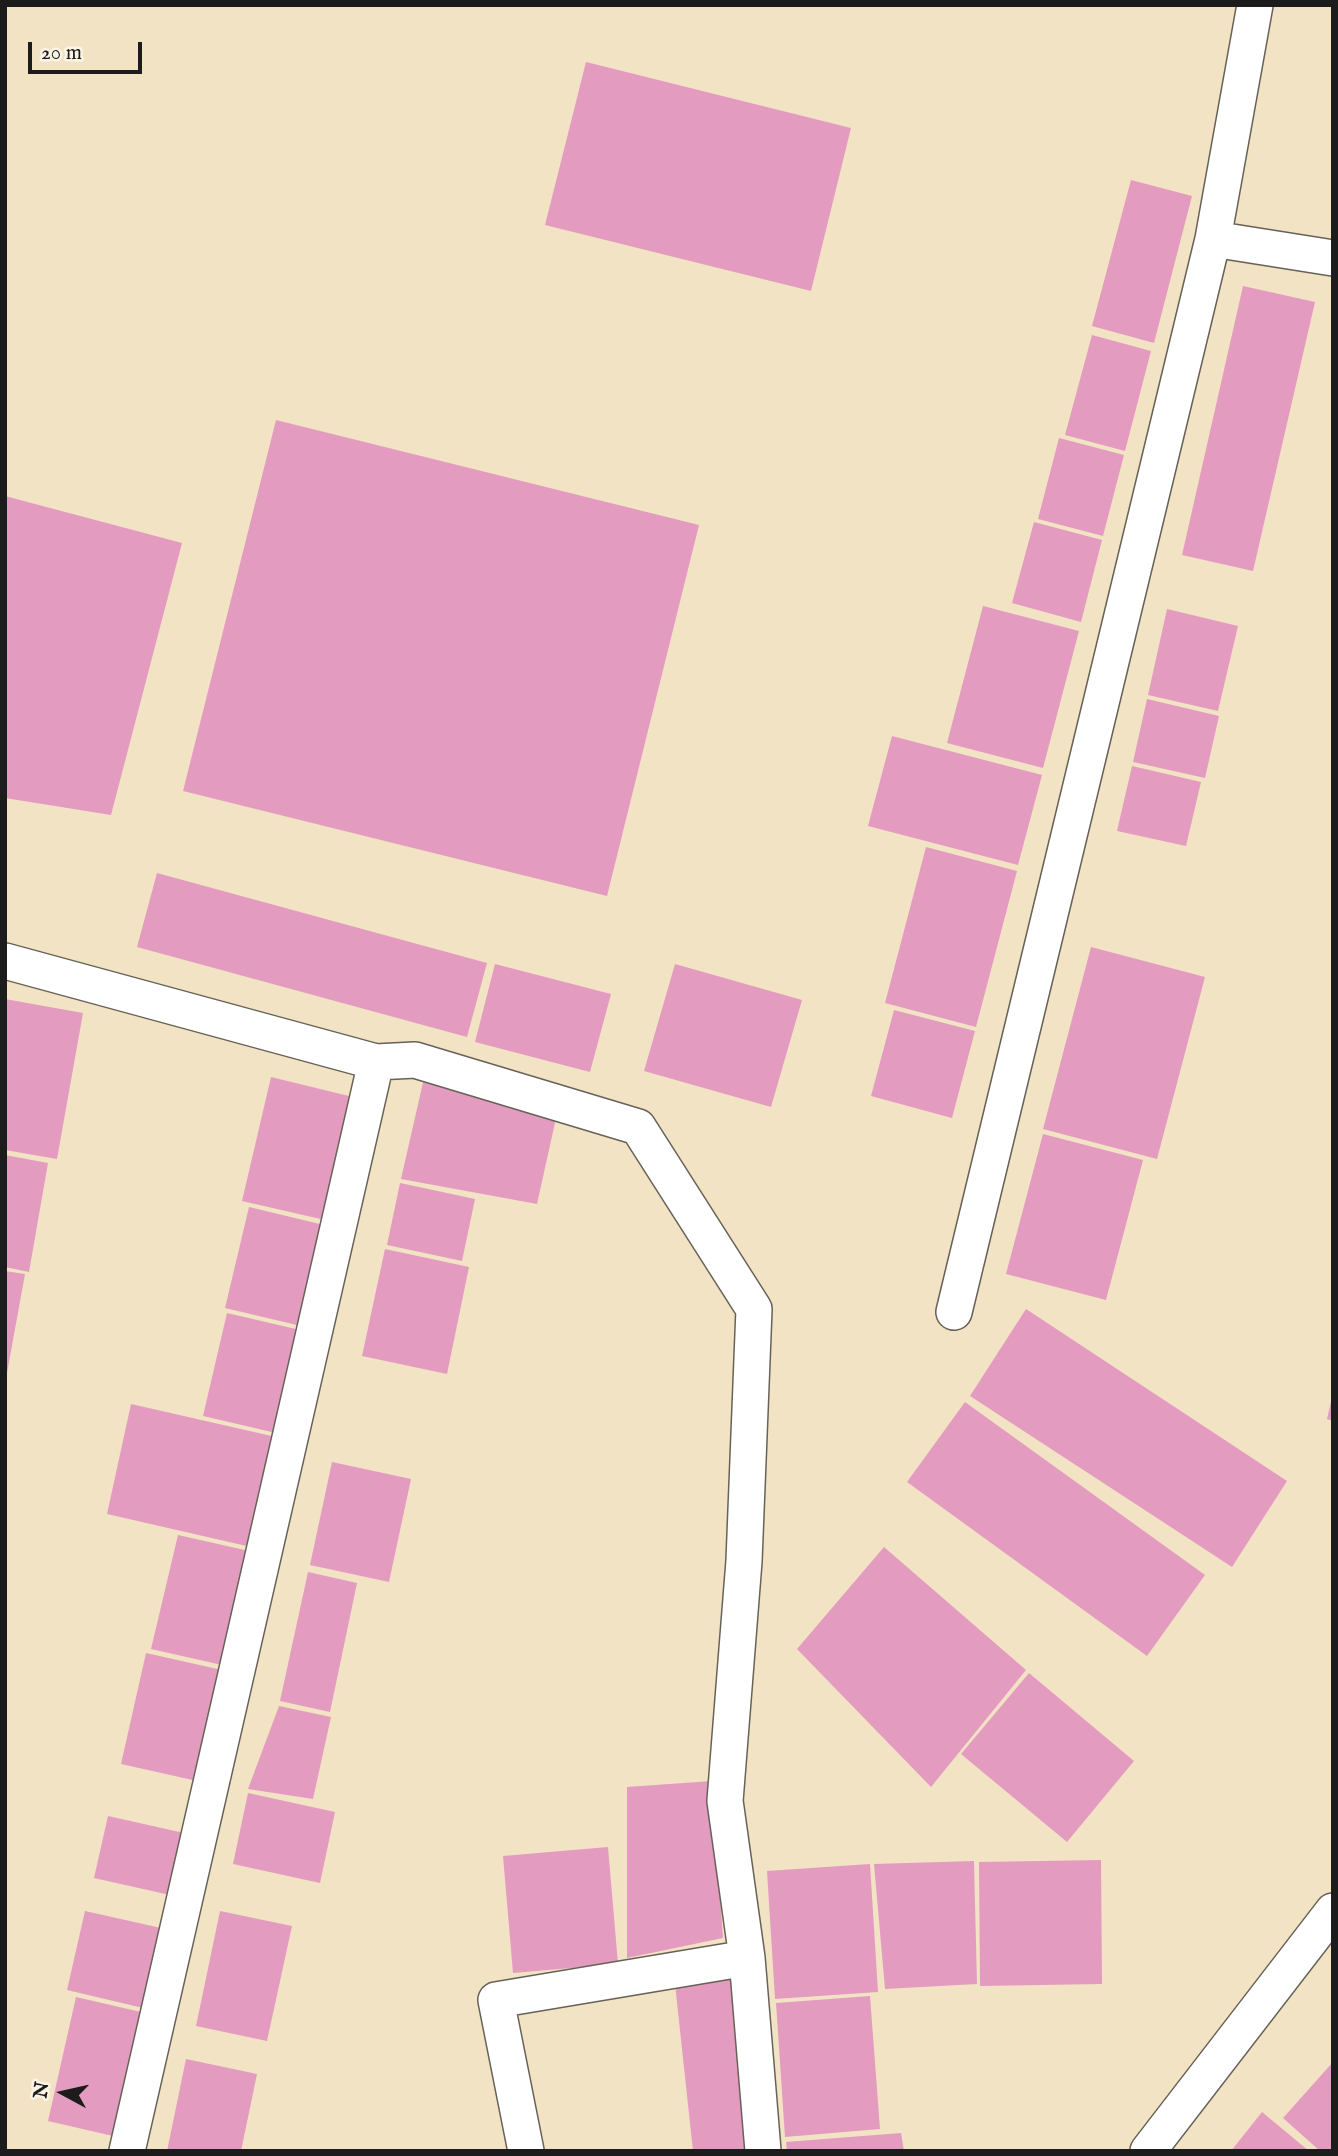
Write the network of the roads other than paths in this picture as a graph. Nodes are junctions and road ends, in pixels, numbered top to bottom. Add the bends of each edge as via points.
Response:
1 (1255, 5) edge
2 (1213, 240) junction
3 (1333, 258) edge
4 (5, 961) edge
5 (376, 1062) junction
6 (954, 1312) dead end
7 (1333, 1911) edge
8 (747, 1958) junction
9 (127, 2151) edge
10 (526, 2151) edge
11 (763, 2151) edge
12 (1148, 2151) edge

1 - 2 street
2 - 3 street
2 - 6 street
4 - 5 street
5 - 8 street via 415,1060 638,1127 754,1309 744,1561 725,1801
5 - 9 street
7 - 12 street
8 - 10 street via 496,2000
8 - 11 street

